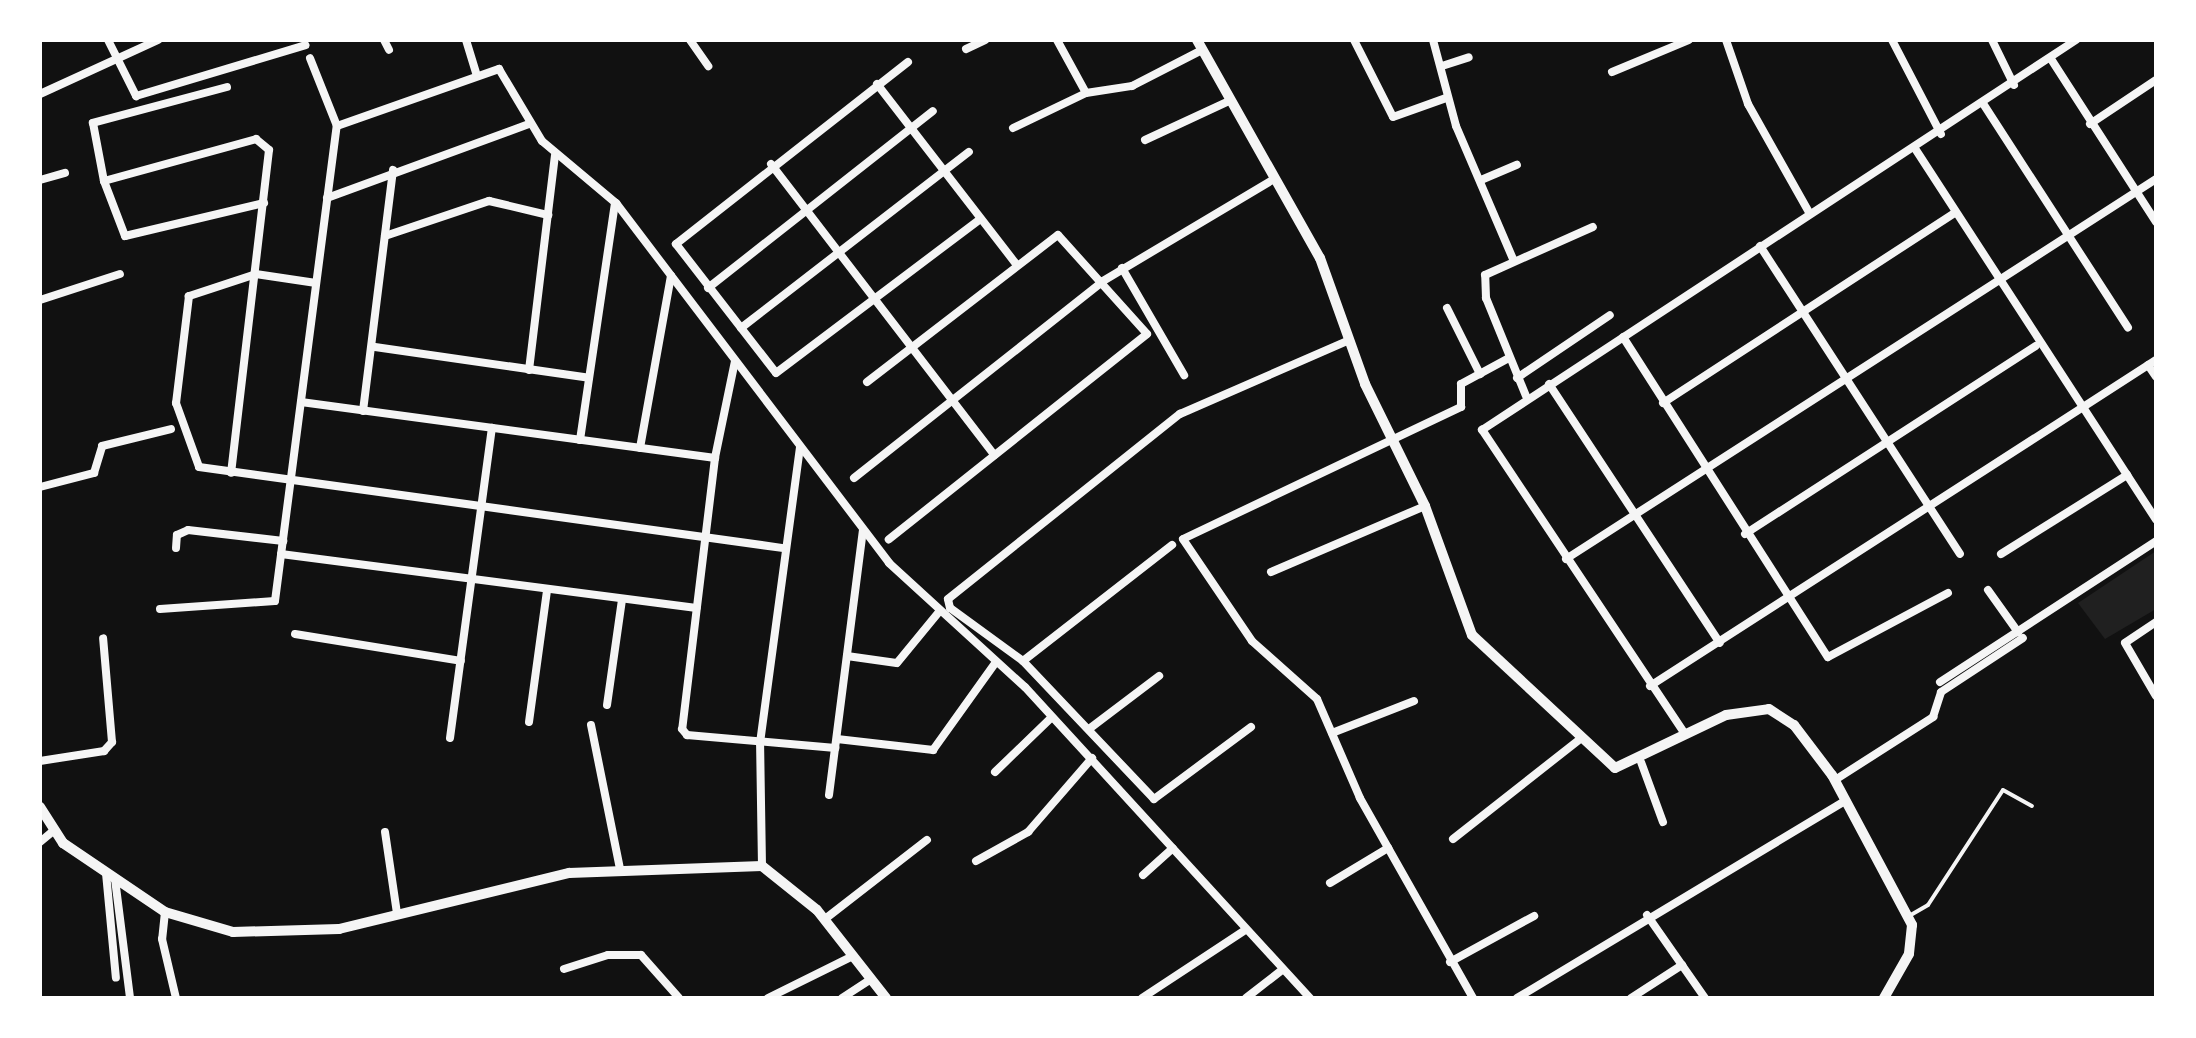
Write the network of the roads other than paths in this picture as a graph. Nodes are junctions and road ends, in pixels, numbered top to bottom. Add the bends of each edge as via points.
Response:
1 (108, 40) edge
2 (158, 40) edge
3 (319, 40) edge
4 (384, 40) edge
5 (466, 40) edge
6 (690, 40) edge
7 (985, 40) edge
8 (1057, 40) edge
9 (1354, 40) edge
10 (1433, 40) edge
11 (1689, 40) edge
12 (1726, 40) edge
13 (1892, 40) edge
14 (1992, 40) edge
15 (2076, 40) edge
16 (305, 42) edge
17 (1199, 45) edge
18 (966, 49) dead end
19 (389, 50) dead end
20 (1469, 57) dead end
21 (310, 58) dead end
22 (2051, 59) junction
23 (116, 60) junction
24 (908, 62) dead end
25 (708, 66) dead end
26 (1442, 66) junction
27 (1612, 72) dead end
28 (476, 73) junction
29 (2156, 80) edge
30 (877, 84) junction
31 (2014, 85) junction
32 (227, 87) dead end
33 (1086, 93) junction
34 (40, 94) edge
35 (1446, 98) junction
36 (1227, 102) junction
37 (1984, 105) junction
38 (933, 111) dead end
39 (529, 124) junction
40 (2090, 124) junction
41 (337, 126) junction
42 (908, 128) junction
43 (1013, 128) dead end
44 (1941, 134) junction
45 (1145, 140) dead end
46 (1916, 150) junction
47 (969, 152) dead end
48 (555, 156) junction
49 (771, 164) junction
50 (1517, 165) dead end
51 (393, 170) junction
52 (65, 173) dead end
53 (943, 173) junction
54 (2156, 179) edge
55 (40, 180) edge
56 (1481, 180) junction
57 (104, 181) junction
58 (1271, 181) junction
59 (2136, 191) junction
60 (327, 198) junction
61 (264, 203) junction
62 (616, 203) junction
63 (808, 206) junction
64 (1810, 214) junction
65 (1953, 214) junction
66 (548, 215) junction
67 (978, 221) junction
68 (2156, 222) edge
69 (1593, 227) dead end
70 (2067, 235) junction
71 (385, 236) junction
72 (1760, 246) junction
73 (840, 255) junction
74 (1514, 261) junction
75 (1017, 265) junction
76 (1122, 268) junction
77 (120, 274) dead end
78 (256, 274) junction
79 (671, 276) junction
80 (1993, 277) junction
81 (1103, 281) junction
82 (316, 283) junction
83 (708, 288) junction
84 (874, 299) junction
85 (40, 300) edge
86 (1447, 308) dead end
87 (1802, 312) junction
88 (1610, 315) dead end
89 (741, 328) junction
90 (2128, 328) dead end
91 (1623, 337) junction
92 (1349, 340) junction
93 (2036, 346) junction
94 (375, 347) junction
95 (912, 347) junction
96 (1509, 358) junction
97 (735, 361) junction
98 (2152, 363) edge
99 (529, 370) junction
100 (1480, 374) junction
101 (1184, 375) dead end
102 (2156, 377) edge
103 (589, 378) junction
104 (1517, 378) junction
105 (1847, 379) junction
106 (867, 382) dead end
107 (1549, 384) junction
108 (1526, 396) junction
109 (954, 401) junction
110 (301, 402) junction
111 (1663, 403) junction
112 (2082, 410) junction
113 (363, 411) junction
114 (492, 428) junction
115 (171, 429) dead end
116 (1389, 437) junction
117 (580, 440) junction
118 (1893, 443) junction
119 (800, 447) junction
120 (640, 448) junction
121 (994, 455) junction
122 (715, 458) junction
123 (1706, 468) junction
124 (231, 473) junction
125 (2127, 475) junction
126 (854, 478) dead end
127 (291, 479) junction
128 (40, 487) edge
129 (482, 505) junction
130 (1425, 506) junction
131 (1929, 506) junction
132 (1635, 514) junction
133 (2156, 520) edge
134 (864, 530) junction
135 (705, 532) junction
136 (1745, 534) junction
137 (889, 539) dead end
138 (283, 541) junction
139 (2156, 541) edge
140 (1172, 545) dead end
141 (176, 548) dead end
142 (783, 548) junction
143 (281, 554) junction
144 (1960, 554) dead end
145 (2001, 554) dead end
146 (1566, 559) junction
147 (1271, 572) dead end
148 (472, 581) junction
149 (547, 590) junction
150 (1988, 590) dead end
151 (1948, 593) dead end
152 (1787, 597) junction
153 (622, 599) junction
154 (697, 608) junction
155 (160, 609) dead end
156 (938, 613) junction
157 (2156, 622) edge
158 (295, 634) dead end
159 (2020, 635) junction
160 (103, 638) dead end
161 (1720, 643) junction
162 (847, 656) junction
163 (461, 661) junction
164 (1023, 661) junction
165 (996, 662) junction
166 (1159, 676) dead end
167 (1650, 686) junction
168 (2156, 696) edge
169 (1414, 701) dead end
170 (607, 705) dead end
171 (1052, 717) junction
172 (529, 722) dead end
173 (591, 725) dead end
174 (1251, 727) dead end
175 (1089, 729) junction
176 (1332, 733) junction
177 (1685, 734) junction
178 (450, 738) dead end
179 (1579, 740) junction
180 (760, 743) junction
181 (836, 743) junction
182 (1092, 758) junction
183 (40, 761) edge
184 (1641, 762) junction
185 (995, 772) dead end
186 (1835, 780) junction
187 (829, 795) dead end
188 (1846, 800) junction
189 (2032, 806) dead end
190 (40, 807) edge
191 (1663, 822) dead end
192 (53, 831) junction
193 (385, 832) dead end
194 (1453, 839) dead end
195 (927, 840) dead end
196 (40, 842) edge
197 (1173, 848) junction
198 (1388, 848) junction
199 (976, 861) dead end
200 (762, 866) junction
201 (620, 869) junction
202 (1143, 875) dead end
203 (111, 876) junction
204 (1330, 883) dead end
205 (110, 900) junction
206 (165, 912) junction
207 (397, 913) junction
208 (1647, 915) junction
209 (1534, 916) dead end
210 (1909, 916) junction
211 (825, 919) junction
212 (1245, 930) junction
213 (853, 956) junction
214 (1450, 962) junction
215 (1682, 965) junction
216 (564, 969) dead end
217 (1282, 970) junction
218 (116, 978) dead end
219 (871, 979) junction
220 (130, 998) edge
221 (176, 998) edge
222 (679, 998) edge
223 (768, 998) edge
224 (842, 998) edge
225 (886, 998) edge
226 (1142, 998) edge
227 (1246, 998) edge
228 (1310, 998) edge
229 (1473, 998) edge
230 (1517, 998) edge
231 (1631, 998) edge
232 (1705, 998) edge
233 (1884, 998) edge

1 - 23 street
2 - 23 street
3 - 16 street
4 - 19 street
5 - 28 street
6 - 25 street
7 - 18 street
8 - 33 street
9 - 35 street via 1393,117
10 - 26 street
11 - 27 street
12 - 64 street via 1748,104
13 - 44 street
14 - 31 street
15 - 22 street
16 - 23 street via 142,96 130,91
17 - 33 street via 1132,86
17 - 36 street
20 - 26 street
21 - 41 street
22 - 31 street
22 - 40 street
23 - 34 street
24 - 30 street
26 - 35 street via 1451,87
28 - 39 street via 499,69
28 - 41 street
29 - 40 street
30 - 42 street
30 - 49 street
31 - 37 street
32 - 57 street via 93,123
33 - 43 street
35 - 56 street
36 - 45 street
36 - 58 street
37 - 44 street
37 - 70 street
38 - 42 street
39 - 48 street
39 - 51 street
40 - 59 street
41 - 60 street
42 - 53 street
42 - 63 street
44 - 46 street
46 - 64 street
46 - 65 street
47 - 53 street
48 - 62 street
48 - 66 street
49 - 63 street
49 - 83 street via 676,241
50 - 56 street
51 - 60 street
51 - 71 street
52 - 55 street
53 - 67 street
53 - 73 street
54 - 59 street
56 - 74 street
57 - 61 street via 121,233
57 - 61 street via 256,139 269,150
58 - 76 street
58 - 92 street via 1320,258
59 - 68 street
59 - 70 street
60 - 82 street
61 - 78 street
62 - 79 street
62 - 103 street
63 - 73 street
63 - 83 street
64 - 72 street
65 - 80 street
65 - 87 street
66 - 71 street via 489,201
66 - 99 street
67 - 75 street
67 - 84 street
69 - 74 street
70 - 80 street
70 - 90 street
71 - 94 street
72 - 87 street
72 - 91 street
73 - 84 street
73 - 89 street
74 - 96 street via 1483,279
75 - 81 street via 1060,234
75 - 95 street
76 - 81 street
76 - 101 street
77 - 85 street
78 - 82 street
78 - 124 street
78 - 124 street via 186,301 176,403 199,467
79 - 97 street
79 - 120 street
80 - 93 street
80 - 105 street
81 - 109 street
81 - 121 street via 1146,337
82 - 110 street
83 - 89 street
84 - 89 street via 776,373
84 - 95 street
86 - 100 street
87 - 105 street
87 - 111 street
88 - 104 street
91 - 107 street
91 - 111 street
92 - 116 street
92 - 164 street via 1180,414 948,599 950,608
93 - 112 street
93 - 118 street
94 - 99 street
94 - 113 street
95 - 106 street
95 - 109 street
96 - 100 street
96 - 104 street
97 - 119 street
97 - 122 street
98 - 102 street
98 - 112 street
99 - 103 street
100 - 116 street via 1461,384 1461,407
103 - 117 street
104 - 108 street
105 - 118 street
105 - 123 street
107 - 108 street
107 - 132 street
108 - 146 street via 1483,436
109 - 121 street
109 - 126 street
110 - 113 street
110 - 127 street
111 - 123 street
112 - 125 street
112 - 131 street
113 - 114 street
114 - 117 street
114 - 129 street
115 - 128 street via 102,446 94,473
116 - 130 street
116 - 176 street via 1183,539 1252,641 1306,683
117 - 120 street
118 - 131 street
118 - 136 street
119 - 134 street
119 - 142 street
120 - 122 street
121 - 137 street
122 - 135 street
123 - 132 street
123 - 136 street
124 - 127 street
125 - 133 street
125 - 145 street
127 - 129 street
127 - 138 street
129 - 135 street
129 - 148 street
130 - 147 street
130 - 179 street via 1472,635
131 - 144 street
131 - 152 street
132 - 146 street
132 - 161 street
134 - 156 street
134 - 162 street
135 - 142 street
135 - 154 street
136 - 152 street
138 - 141 street via 188,530 177,535
138 - 143 street
139 - 159 street
140 - 164 street
142 - 180 street
143 - 148 street
143 - 155 street via 275,601
146 - 167 street
148 - 149 street
148 - 163 street
149 - 153 street
149 - 172 street
150 - 159 street
151 - 152 street via 1833,659
152 - 161 street
153 - 154 street
153 - 170 street
154 - 180 street via 683,733
156 - 162 street via 897,663
156 - 165 street
157 - 168 street via 2125,643
158 - 163 street
159 - 186 street via 1940,687 1935,716
160 - 183 street via 112,742 104,751
161 - 167 street
162 - 181 street
163 - 178 street
164 - 175 street
165 - 171 street
165 - 181 street via 933,750
166 - 175 street
167 - 177 street
169 - 176 street
171 - 182 street
171 - 185 street
173 - 201 street
174 - 175 street via 1154,799
176 - 198 street
177 - 184 street
177 - 186 street via 1726,715 1769,709 1806,738
179 - 184 street via 1609,767
179 - 194 street
180 - 181 street
180 - 200 street
181 - 187 street
182 - 197 street
182 - 199 street via 1028,832
184 - 191 street
186 - 188 street
188 - 208 street
188 - 210 street
189 - 210 lane via 2003,790 1928,905
190 - 192 street
192 - 196 street
192 - 203 street
193 - 207 street
195 - 211 street
197 - 202 street
197 - 212 street
198 - 204 street
198 - 214 street
200 - 201 street
200 - 211 street
201 - 207 street via 569,873
203 - 205 street
203 - 206 street
205 - 218 street
205 - 220 street
206 - 207 street via 233,932 339,929
206 - 221 street via 162,939
208 - 215 street
208 - 230 street
209 - 214 street
210 - 233 street via 1912,945
211 - 213 street
212 - 217 street
212 - 226 street
213 - 219 street
213 - 223 street
214 - 229 street
215 - 231 street
215 - 232 street
216 - 222 street via 608,955 641,955
217 - 227 street
217 - 228 street
219 - 224 street
219 - 225 street

